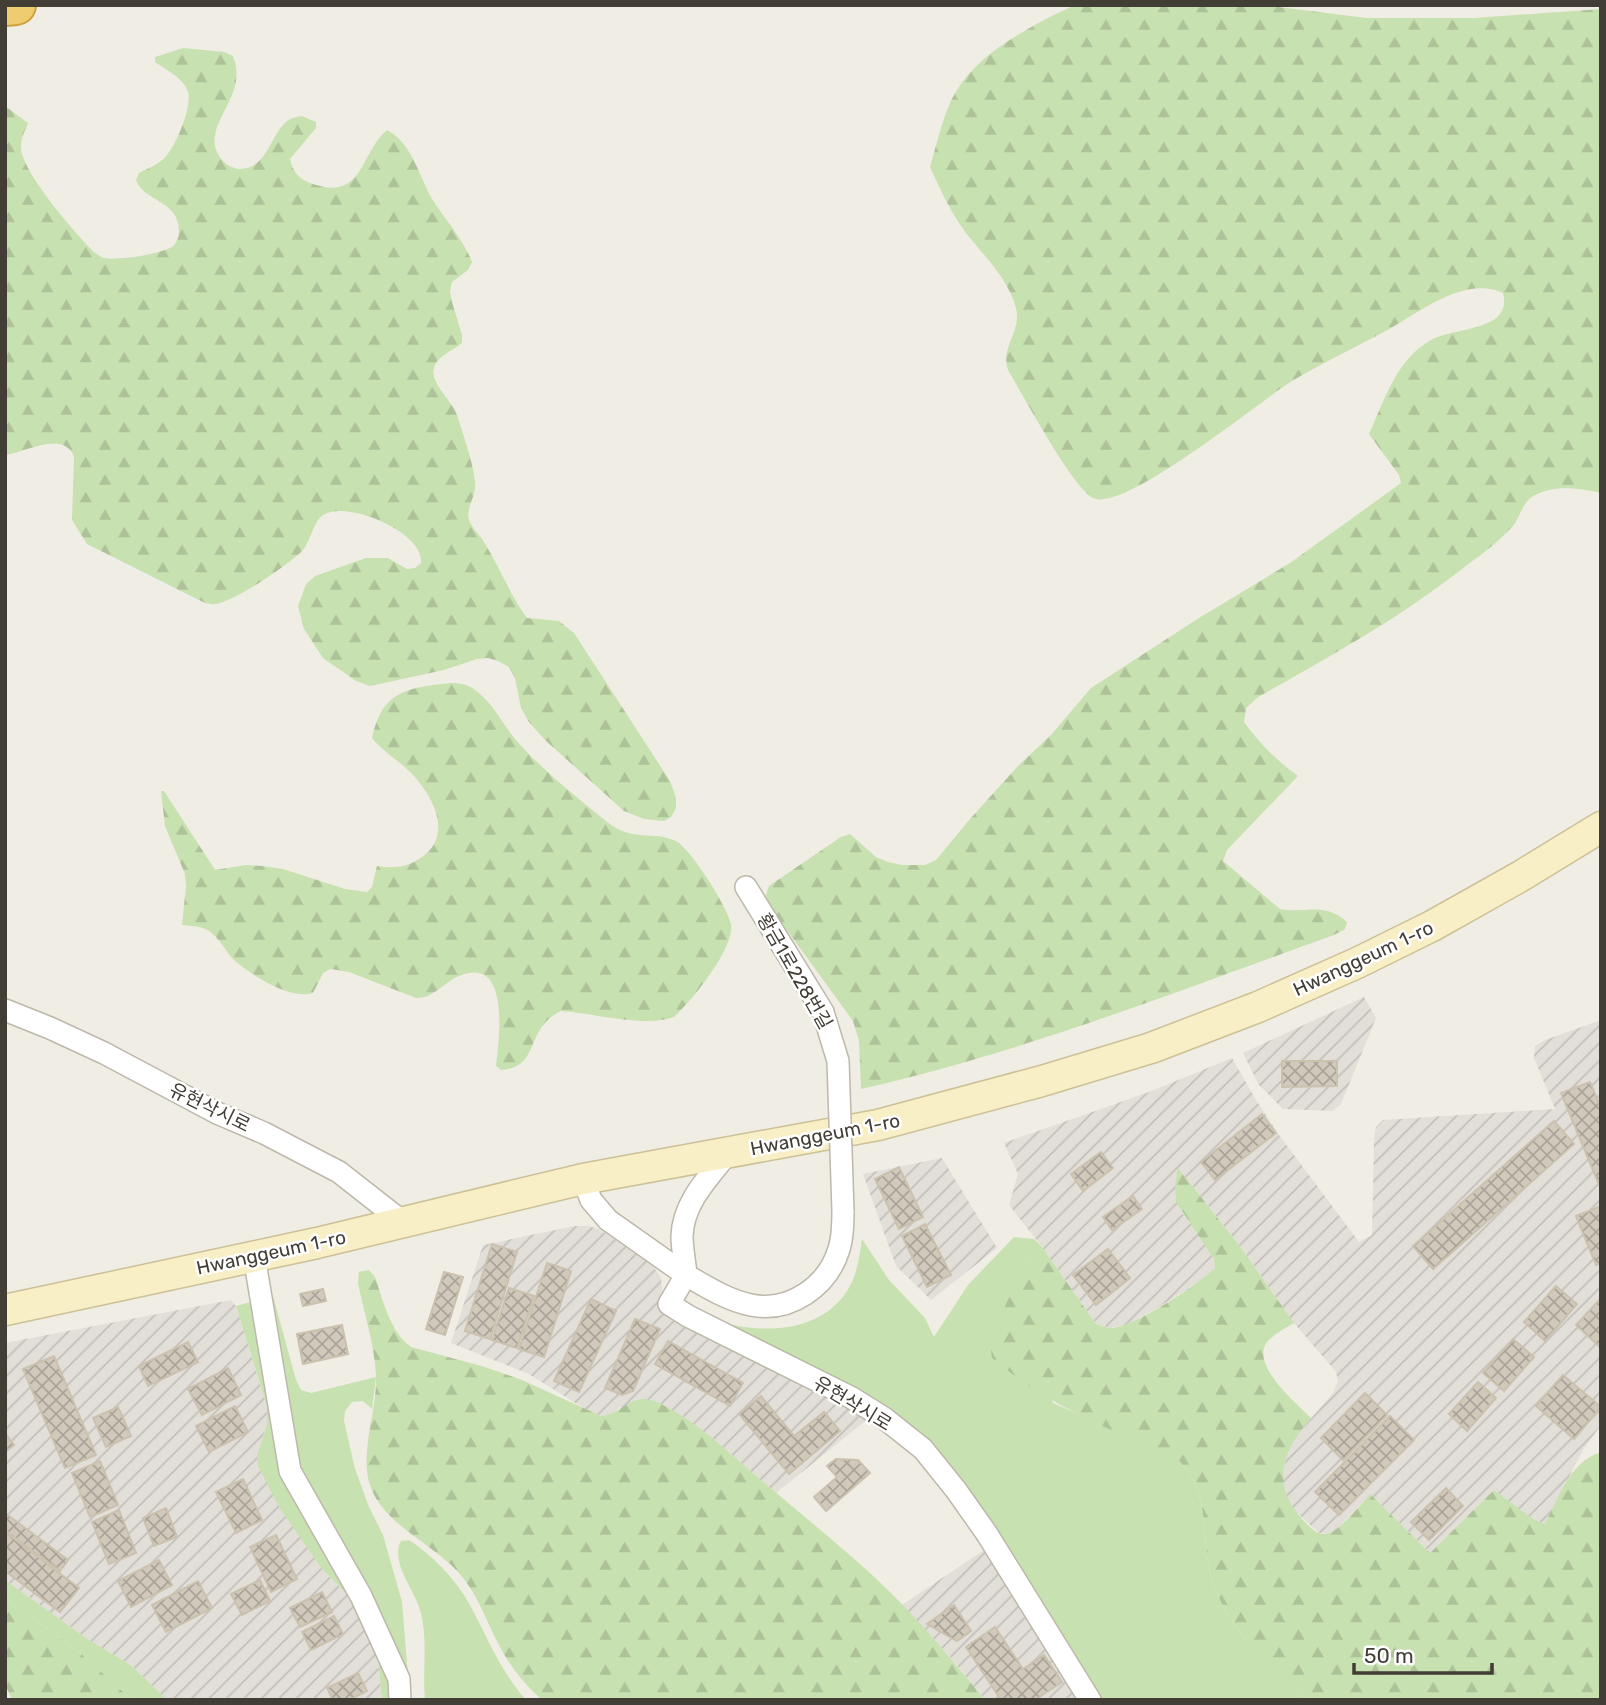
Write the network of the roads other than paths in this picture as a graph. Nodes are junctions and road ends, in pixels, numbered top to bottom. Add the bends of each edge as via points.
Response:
1 (16, 5) edge
2 (5, 6) edge
3 (1601, 827) edge
4 (746, 887) dead end
5 (5, 1010) edge
6 (728, 1153) junction
7 (583, 1180) junction
8 (404, 1223) junction
9 (254, 1256) junction
10 (686, 1275) junction
11 (5, 1310) edge
12 (400, 1700) edge
13 (1090, 1700) edge

1 - 2 highway
3 - 6 street, Hwanggeum 1-ro via 1432,926 1332,974 1176,1039 923,1115
4 - 10 street, 황금1로228번길, bridge via 823,1012 838,1061 840,1248 820,1284 788,1303 754,1306
5 - 8 street, 유현삭시로 via 104,1053 339,1172
6 - 7 street, Hwanggeum 1-ro
6 - 10 street via 700,1188 685,1218
7 - 8 street, Hwanggeum 1-ro
7 - 10 street via 591,1200 608,1220
8 - 9 street, Hwanggeum 1-ro
9 - 11 street, Hwanggeum 1-ro
9 - 12 street via 290,1471 361,1596 398,1679
10 - 13 street, 유현삭시로 via 669,1304 852,1398 923,1449 987,1534

